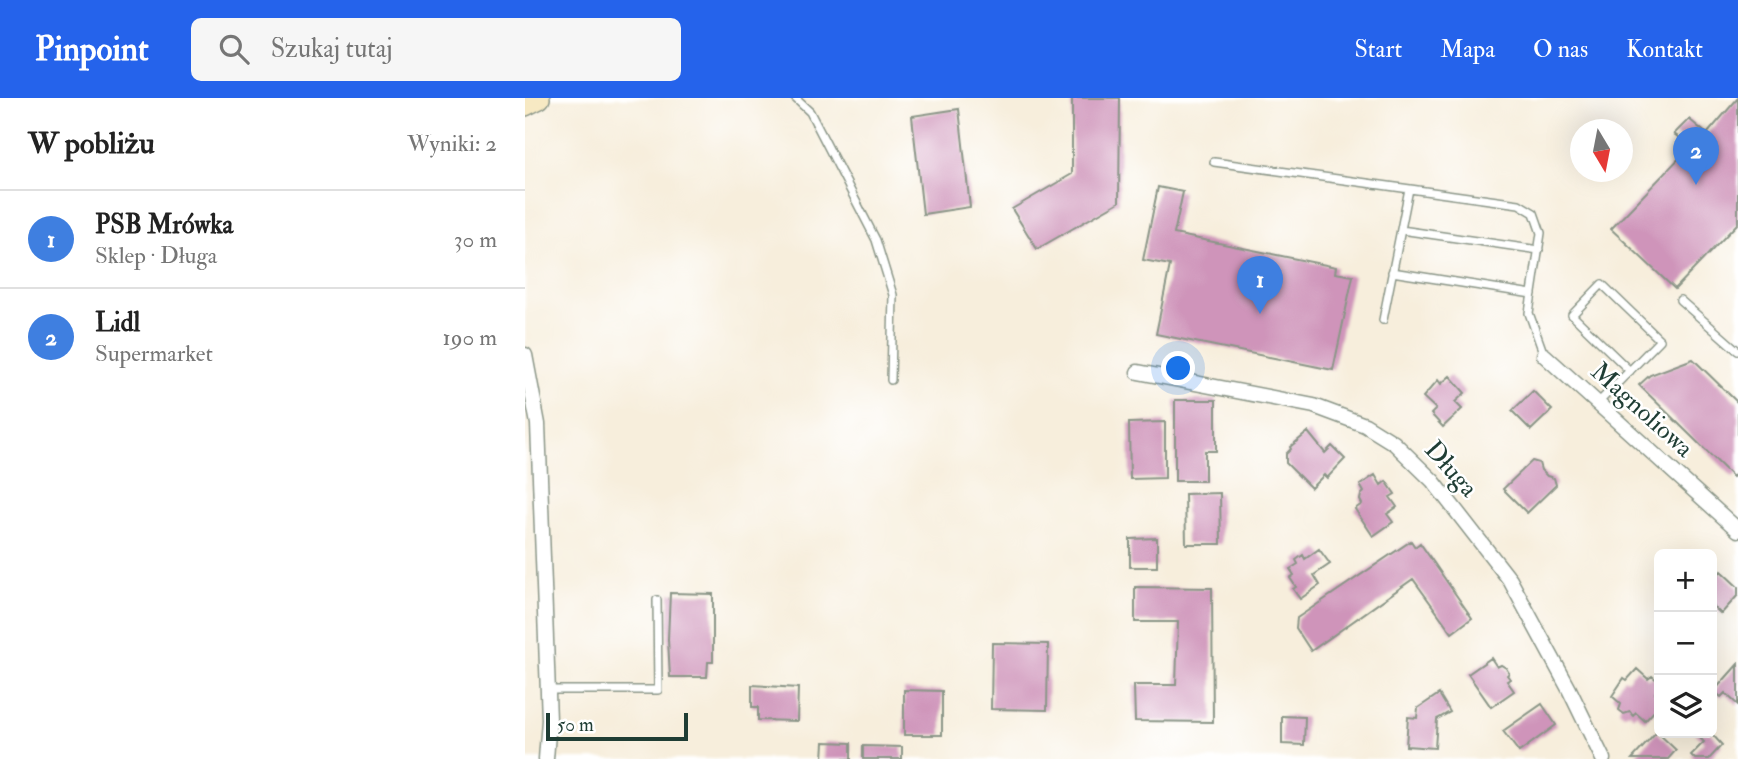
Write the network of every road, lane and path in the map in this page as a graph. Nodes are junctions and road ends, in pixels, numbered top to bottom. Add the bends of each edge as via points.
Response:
1 (539, 98) edge
2 (795, 98) edge
3 (525, 105) edge
4 (1214, 162) dead end
5 (1409, 189) junction
6 (1401, 230) junction
7 (1539, 250) junction
8 (1392, 272) junction
9 (1532, 294) junction
10 (1681, 300) dead end
11 (1383, 320) dead end
12 (1738, 351) edge
13 (525, 355) edge
14 (1544, 355) joint
15 (1630, 371) junction
16 (1138, 372) dead end
17 (891, 380) dead end
18 (1598, 404) junction
19 (1738, 530) edge
20 (657, 600) dead end
21 (548, 690) junction
22 (546, 759) edge
23 (1603, 759) edge

1 - 3 main road
2 - 17 lane via 810,112 876,240 893,295
4 - 5 lane
5 - 6 lane
5 - 7 lane via 1519,204 1534,213 1541,233
6 - 7 lane
6 - 8 lane
7 - 9 lane
8 - 9 lane
8 - 11 lane
9 - 14 lane via 1529,313
10 - 12 lane
13 - 21 street via 538,424
14 - 18 street, Magnoliowa
15 - 15 lane via 1660,340 1602,284 1572,315
15 - 18 lane
16 - 23 street, Długa via 1314,406 1365,425 1394,443 1433,481 1510,580
18 - 19 street, Magnoliowa
20 - 21 lane via 658,690
21 - 22 street

